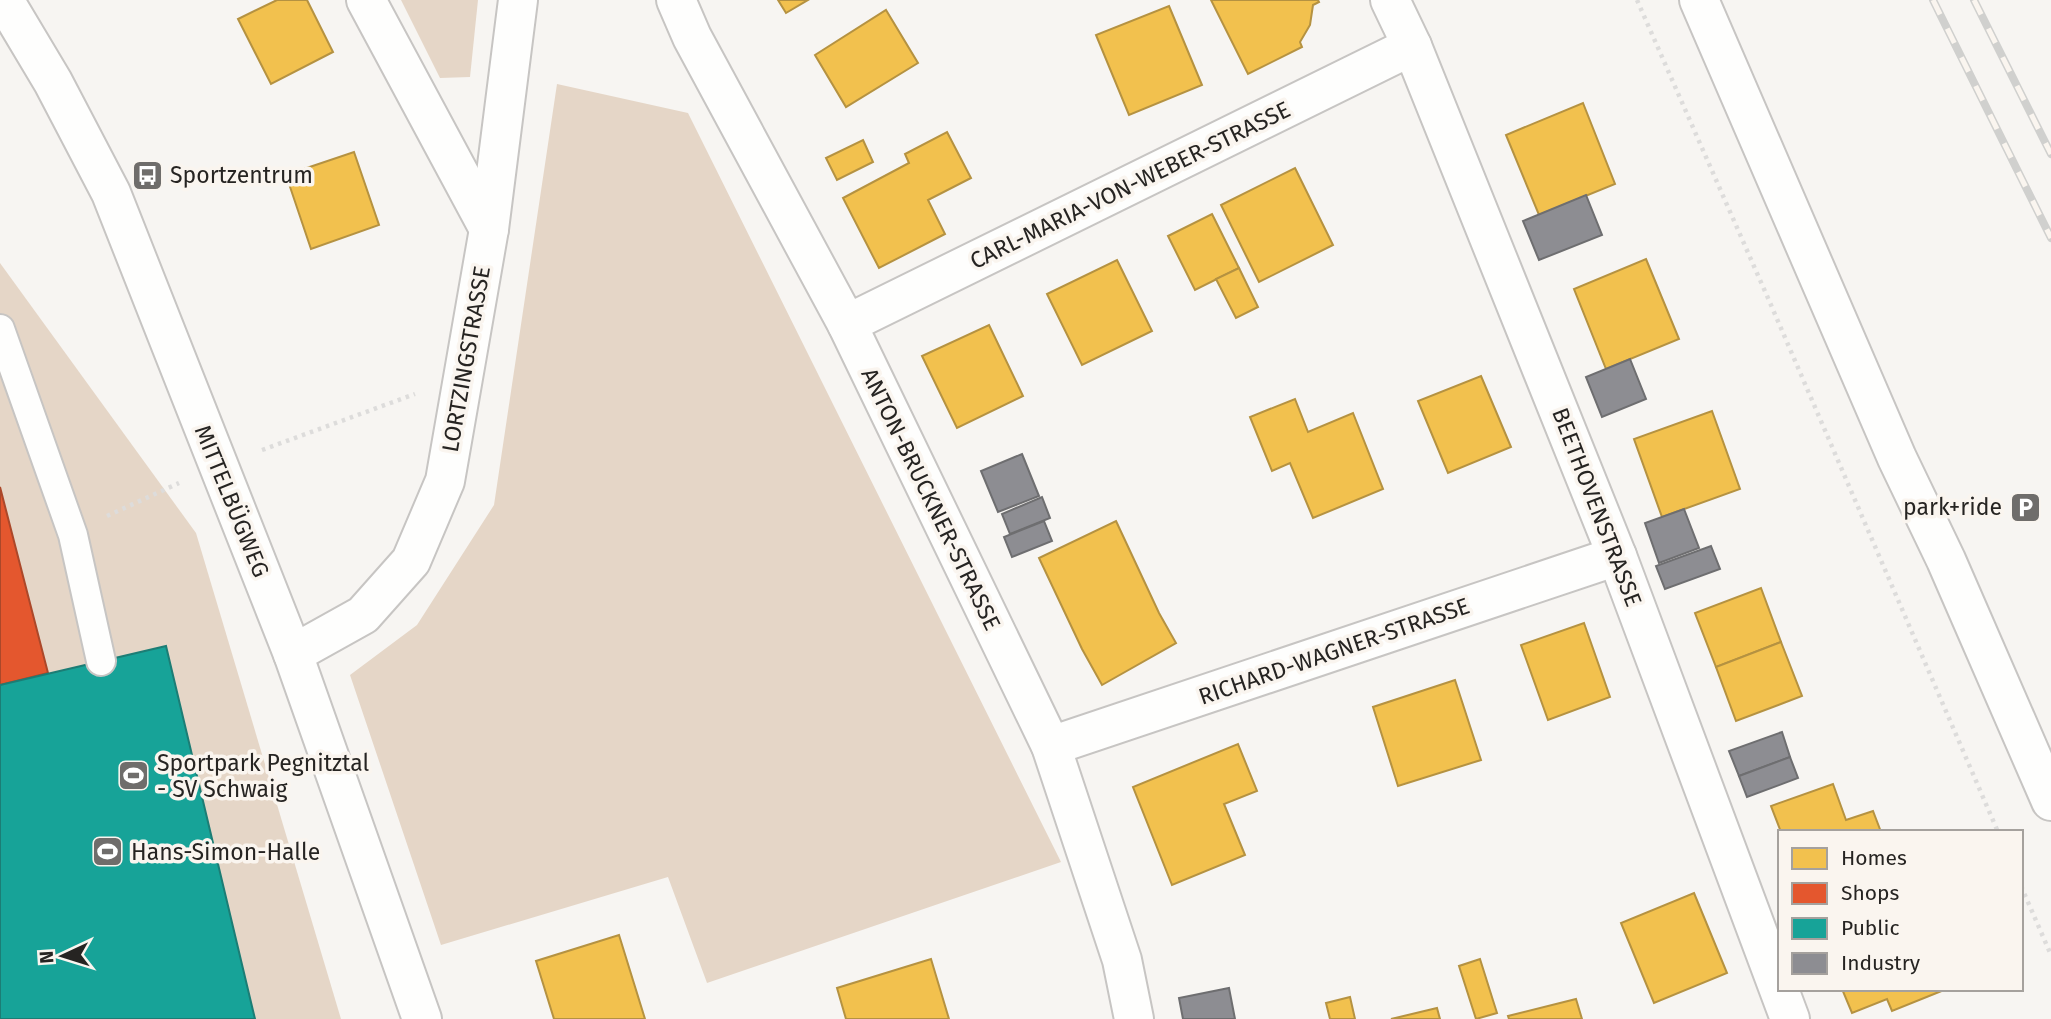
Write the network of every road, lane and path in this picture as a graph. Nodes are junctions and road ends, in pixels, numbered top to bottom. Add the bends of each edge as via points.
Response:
1 (4, 0) edge
2 (366, 0) edge
3 (518, 0) edge
4 (676, 0) edge
5 (1391, 0) edge
6 (1637, 0) edge
7 (1699, 0) edge
8 (1412, 46) junction
9 (489, 229) junction
10 (847, 324) junction
11 (0, 329) edge
12 (463, 376) junction
13 (218, 466) junction
14 (1617, 556) junction
15 (293, 654) junction
16 (101, 661) dead end
17 (1051, 746) junction
18 (2051, 801) edge
19 (1997, 830) edge
20 (2023, 891) edge
21 (2051, 955) edge
22 (1778, 987) edge
23 (1780, 991) edge
24 (422, 1019) edge
25 (1134, 1019) edge
26 (1790, 1019) edge

1 - 13 street, MITTELBÜGWEG via 111,193
2 - 9 street
3 - 9 street, LORTZINGSTRASSE
4 - 10 street, ANTON-BRUCKNER-STRASSE
5 - 8 street, BEETHOVENSTRASSE
6 - 19 path
7 - 18 street
8 - 10 street, CARL-MARIA-VON-WEBER-STRASSE
8 - 14 street, BEETHOVENSTRASSE
9 - 12 street, LORTZINGSTRASSE
10 - 17 street, ANTON-BRUCKNER-STRASSE
11 - 16 lane via 73,535
12 - 13 path
12 - 15 street, LORTZINGSTRASSE via 445,481 411,561 363,615
13 - 15 street, MITTELBÜGWEG
14 - 17 street, RICHARD-WAGNER-STRASSE
14 - 22 street, BEETHOVENSTRASSE
15 - 24 street, MITTELBÜGWEG
17 - 25 street, ANTON-BRUCKNER-STRASSE via 1122,960
20 - 21 path
23 - 26 street, BEETHOVENSTRASSE

